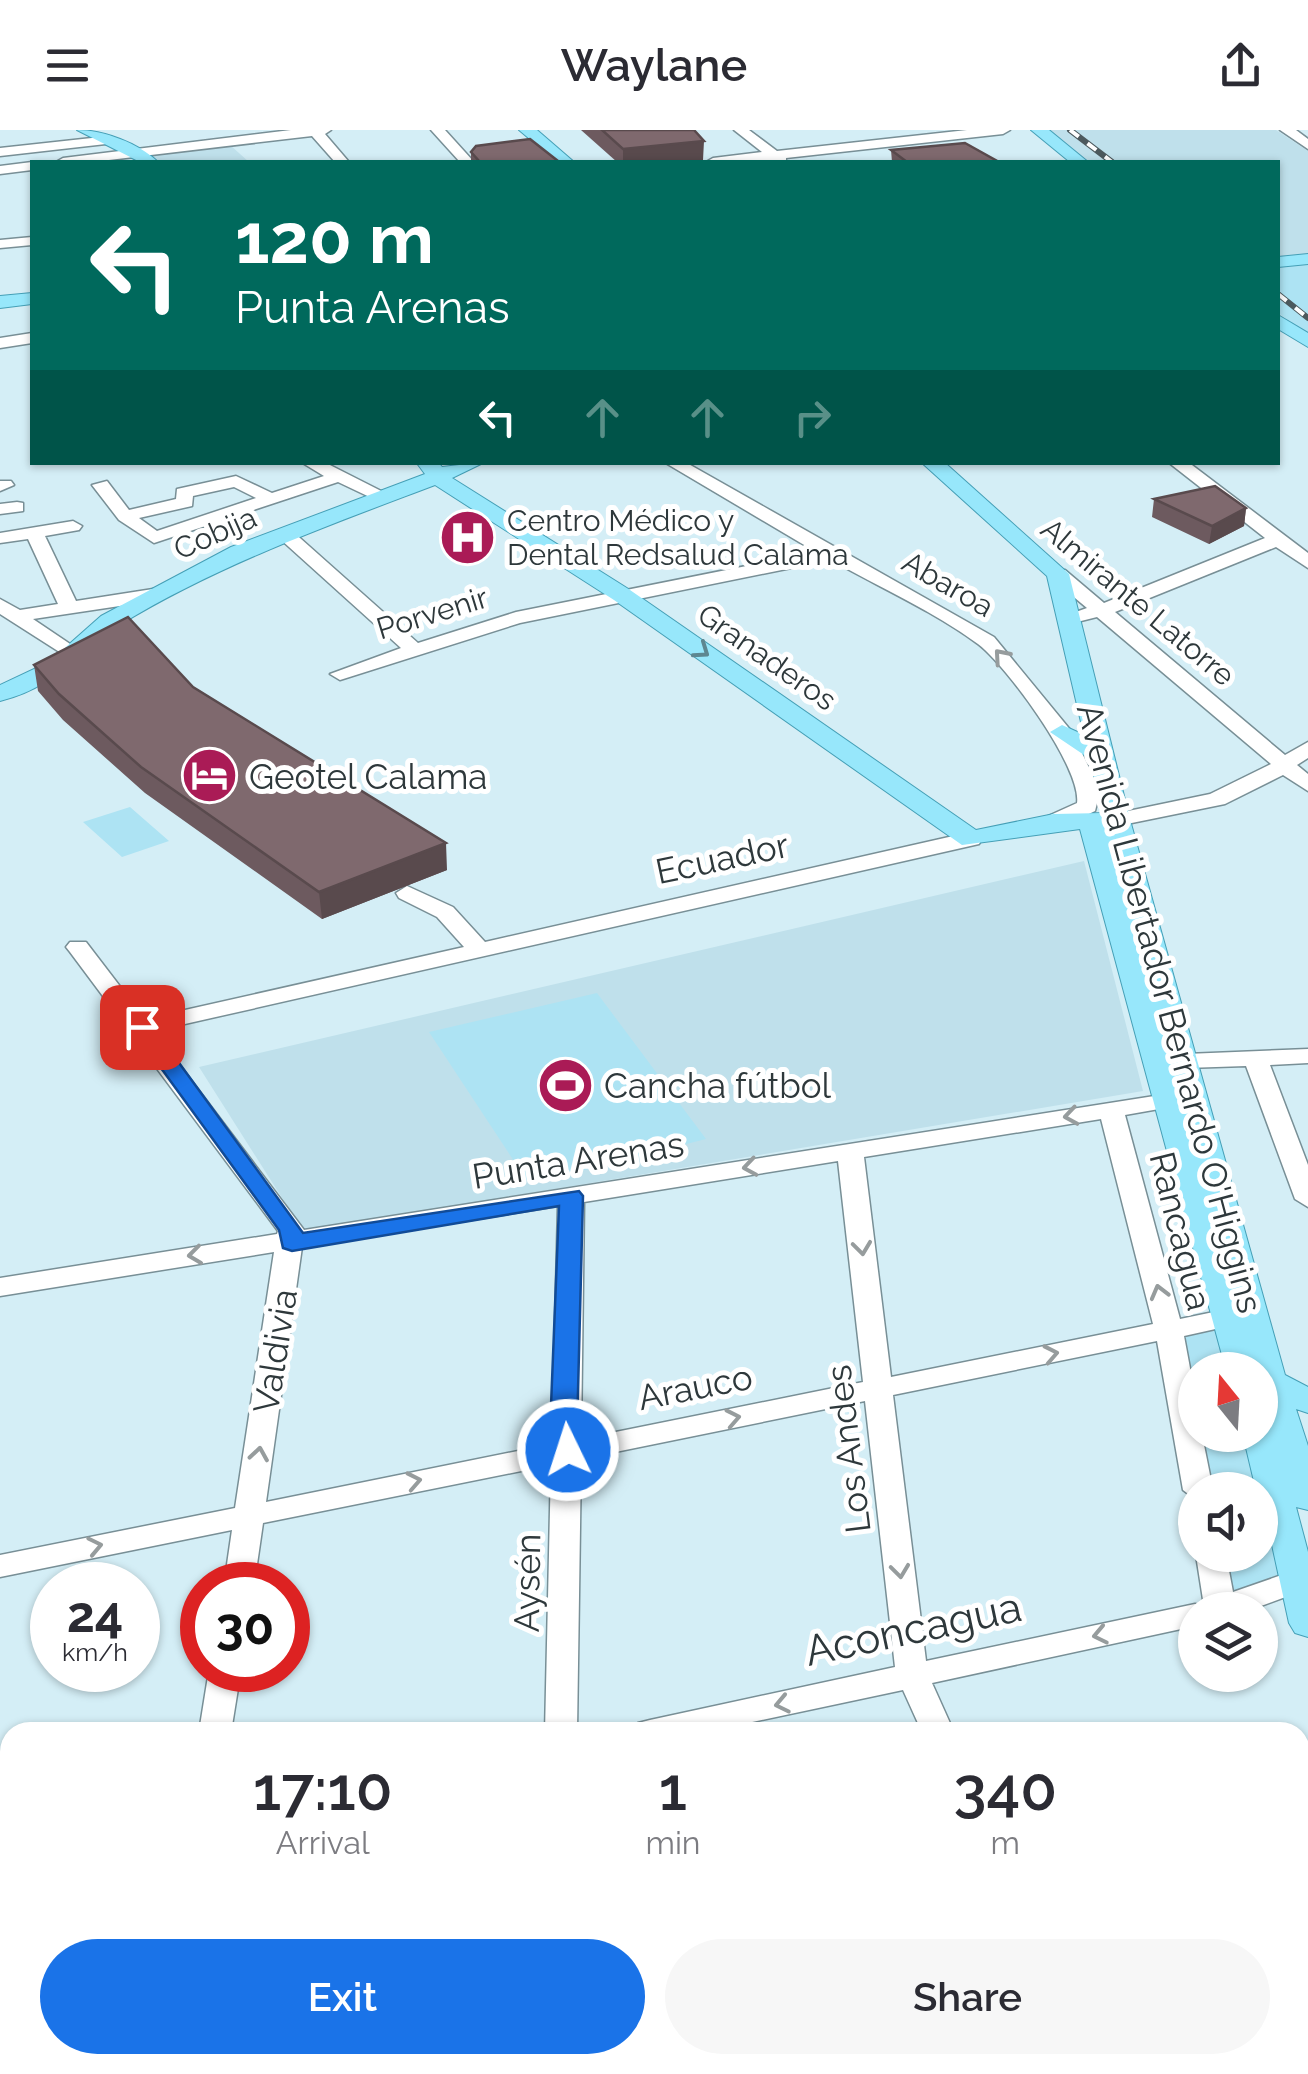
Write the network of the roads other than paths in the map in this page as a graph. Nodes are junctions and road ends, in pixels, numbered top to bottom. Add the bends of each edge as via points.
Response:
1 (314, 130) edge
2 (324, 130) edge
3 (438, 130) edge
4 (527, 130) edge
5 (742, 130) edge
6 (1002, 130) edge
7 (1030, 130) edge
8 (1039, 130) edge
9 (1287, 130) edge
10 (92, 136) edge
11 (1308, 144) edge
12 (141, 151) edge
13 (0, 152) edge
14 (779, 159) edge
15 (88, 160) edge
16 (340, 160) edge
17 (465, 160) edge
18 (564, 160) edge
19 (1072, 160) edge
20 (1072, 160) edge
21 (30, 166) edge
22 (0, 170) edge
23 (30, 241) edge
24 (0, 244) edge
25 (1308, 259) edge
26 (1280, 262) edge
27 (30, 299) edge
28 (0, 302) edge
29 (1280, 322) edge
30 (30, 338) edge
31 (1308, 341) edge
32 (0, 342) edge
33 (316, 465) edge
34 (460, 465) edge
35 (677, 465) edge
36 (934, 465) edge
37 (1180, 465) edge
38 (432, 470) edge
39 (340, 476) junction
40 (101, 485) dead end
41 (384, 497) junction
42 (271, 499) junction
43 (186, 502) junction
44 (125, 516) junction
45 (214, 518) junction
46 (72, 526) dead end
47 (34, 532) junction
48 (285, 534) junction
49 (0, 538) edge
50 (1278, 540) junction
51 (837, 553) junction
52 (1308, 562) edge
53 (1058, 574) junction
54 (153, 595) junction
55 (622, 595) junction
56 (70, 609) junction
57 (1103, 610) junction
58 (8, 611) edge
59 (1069, 618) junction
60 (415, 650) junction
61 (72, 654) junction
62 (340, 674) dead end
63 (0, 694) edge
64 (1062, 732) junction
65 (1308, 748) edge
66 (1102, 755) junction
67 (1284, 766) junction
68 (1308, 785) edge
69 (1104, 820) junction
70 (1054, 822) junction
71 (972, 839) junction
72 (407, 893) dead end
73 (78, 946) dead end
74 (479, 949) junction
75 (142, 1027) junction
76 (1308, 1056) edge
77 (1255, 1058) junction
78 (1186, 1061) junction
79 (1167, 1101) junction
80 (1111, 1110) junction
81 (850, 1151) junction
82 (571, 1196) junction
83 (1308, 1200) edge
84 (292, 1243) junction
85 (0, 1287) edge
86 (1228, 1318) junction
87 (1169, 1330) junction
88 (879, 1390) junction
89 (1281, 1411) edge
90 (568, 1450) junction
91 (1195, 1472) edge
92 (1308, 1498) edge
93 (250, 1512) junction
94 (242, 1562) edge
95 (0, 1566) edge
96 (1296, 1581) junction
97 (1267, 1592) edge
98 (1178, 1619) edge
99 (1308, 1624) edge
100 (912, 1675) junction
101 (221, 1692) edge
102 (216, 1722) edge
103 (562, 1722) edge
104 (696, 1722) edge
105 (933, 1722) edge

1 - 2 street
1 - 12 street via 239,146
1 - 16 street
3 - 17 street
4 - 18 main road
5 - 14 street
6 - 14 street
7 - 19 main road
8 - 20 main road
9 - 11 street
10 - 12 main road
10 - 13 street
12 - 15 street
21 - 22 street
23 - 24 street
25 - 26 main road
27 - 28 main road
29 - 31 main road
30 - 32 street
33 - 39 street
34 - 38 main road, Cobija
35 - 51 street, Abaroa
36 - 53 main road, Almirante Latorre
37 - 50 street
38 - 41 main road, Cobija
38 - 55 main road, Granaderos
39 - 41 street
39 - 42 street
40 - 44 street
41 - 48 main road, Cobija
42 - 43 street via 236,481 183,492
42 - 45 street
43 - 44 street
43 - 45 street
44 - 45 street via 154,538
46 - 47 street
47 - 49 street
47 - 56 street
48 - 54 main road, Cobija
48 - 60 street
50 - 52 street
50 - 57 street
51 - 55 street, Porvenir
64 -> 51 street, Abaroa via 988,641
53 - 57 street, Almirante Latorre
53 - 59 main road, Avenida Libertador Bernardo O'Higgins
54 - 56 street
54 - 61 main road, Cobija via 110,620
55 - 60 street, Porvenir
55 -> 71 main road, Granaderos
56 - 58 street
57 - 59 street
57 - 67 street, Almirante Latorre
58 - 61 street
59 - 66 main road, Avenida Libertador Bernardo O'Higgins
60 - 62 street, Porvenir
61 - 63 main road, Cobija
64 - 66 main road
64 - 70 street, Abaroa via 1090,799
65 - 67 street, Ecuador
66 - 69 main road, Avenida Libertador Bernardo O'Higgins
67 - 68 street, Almirante Latorre
67 - 69 street, Ecuador via 1218,802
69 - 70 main road, Ecuador
69 - 78 main road, Avenida Libertador Bernardo O'Higgins
69 - 79 main road, Avenida Libertador Bernardo O'Higgins
70 - 71 main road, Ecuador
71 - 74 street, Ecuador
72 - 74 street via 445,912
73 - 75 street, Valdivia
74 - 75 street, Ecuador
75 - 84 street, Valdivia via 291,1230
76 - 77 street
77 - 78 street
77 - 83 street
78 - 89 main road, Avenida Libertador Bernardo O'Higgins
79 - 80 street, Punta Arenas
79 - 86 main road, Avenida Libertador Bernardo O'Higgins
80 -> 81 street, Punta Arenas
87 -> 80 street, Rancagua
81 -> 82 street, Punta Arenas
81 -> 88 street, Los Andes
82 - 84 street, Punta Arenas
82 - 90 street, Aysén
84 -> 85 street, Punta Arenas
93 -> 84 street, Valdivia
86 - 87 street, Arauco
86 - 89 main road, Avenida Libertador Bernardo O'Higgins
88 -> 87 street, Arauco
87 - 91 street, Rancagua
90 -> 88 street, Arauco
88 -> 100 street, Los Andes
89 - 92 main road, Avenida Libertador Bernardo O'Higgins
89 - 96 main road, Avenida Libertador Bernardo O'Higgins
93 -> 90 street, Arauco
90 - 103 street, Aysén
93 - 94 street, Valdivia
95 -> 93 street, Arauco
96 - 97 street
96 - 99 main road, Avenida Libertador Bernardo O'Higgins
98 -> 100 street, Aconcagua
100 -> 104 street, Aconcagua
100 - 105 street, Los Andes
101 - 102 street

